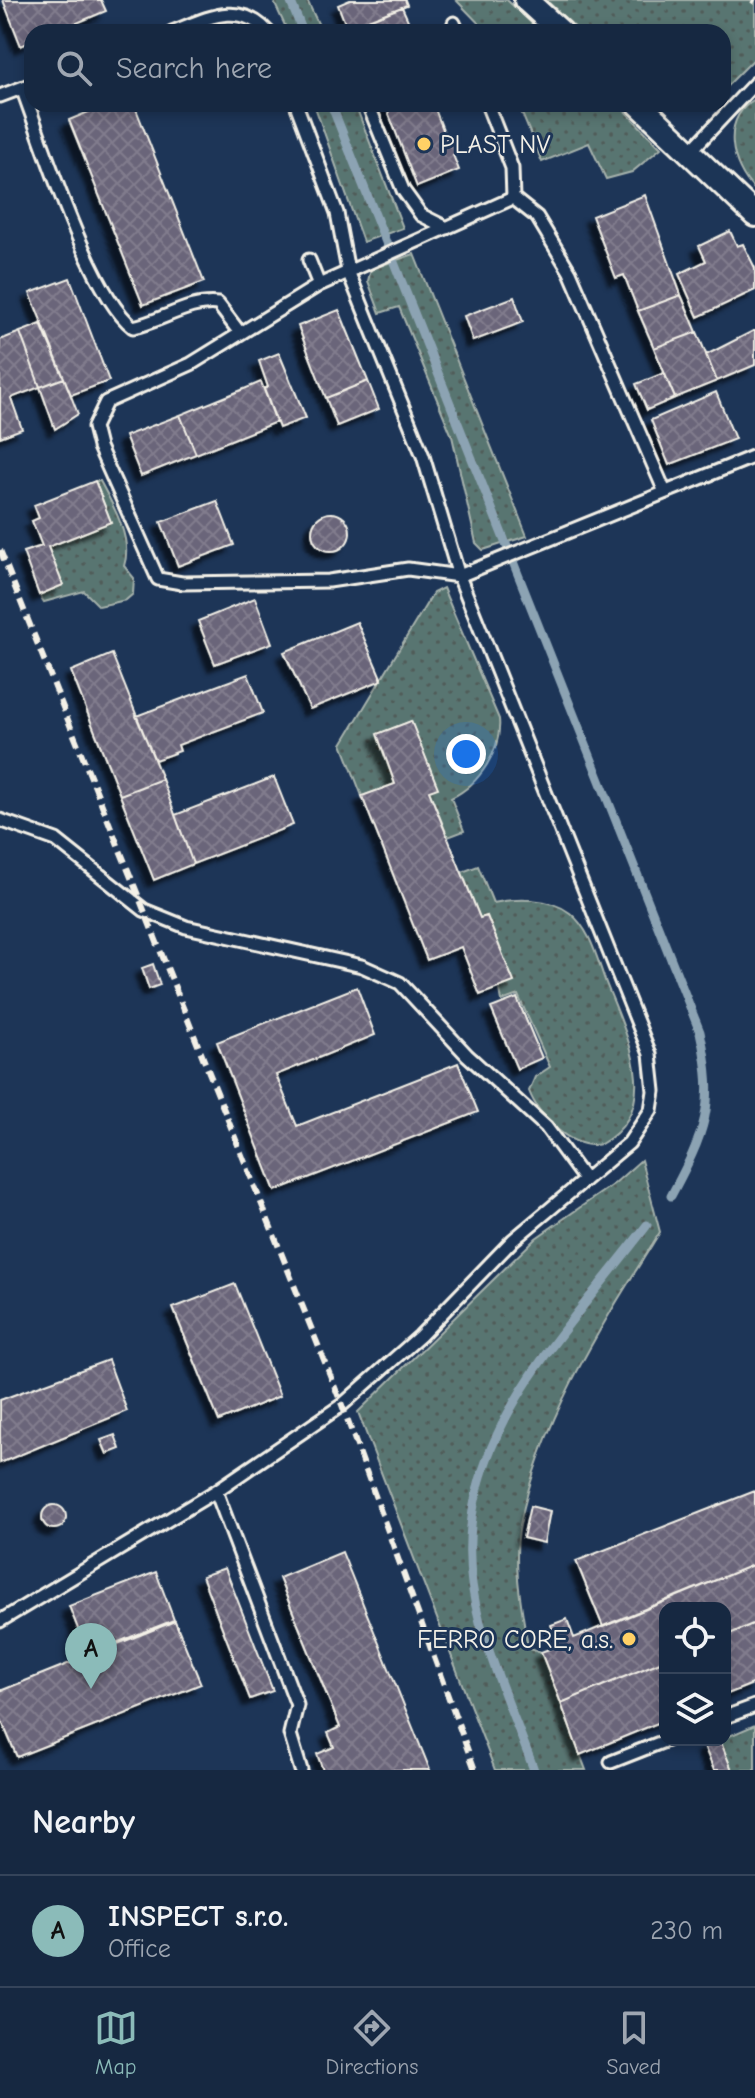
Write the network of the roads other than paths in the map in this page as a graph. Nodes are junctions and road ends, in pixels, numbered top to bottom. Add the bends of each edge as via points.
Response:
1 (526, 0) edge
2 (193, 24) edge
3 (262, 24) edge
4 (552, 24) edge
5 (755, 83) edge
6 (24, 87) edge
7 (0, 96) edge
8 (731, 108) edge
9 (36, 112) edge
10 (299, 112) edge
11 (371, 112) edge
12 (490, 112) edge
13 (647, 112) edge
14 (728, 112) edge
15 (689, 153) junction
16 (513, 198) junction
17 (755, 215) edge
18 (447, 228) junction
19 (309, 260) dead end
20 (348, 271) junction
21 (319, 285) junction
22 (240, 333) junction
23 (755, 456) edge
24 (665, 492) junction
25 (459, 576) junction
26 (0, 820) edge
27 (585, 1180) junction
28 (216, 1491) junction
29 (0, 1621) edge
30 (755, 1706) edge
31 (731, 1715) edge
32 (659, 1743) edge
33 (611, 1762) dead end
34 (301, 1770) edge

1 - 4 street
2 - 3 lane via 227,11 244,11
5 - 8 lane
6 - 7 lane
9 - 22 lane via 85,250 120,317 133,327 150,324 204,302 218,304
10 - 20 lane via 337,213
11 - 18 lane via 403,190 421,215
12 - 16 lane via 512,168
13 - 15 street
14 - 15 lane
15 - 17 street
16 - 18 lane
16 - 24 lane via 537,217 570,272
18 - 20 lane
19 - 21 lane
20 - 21 lane
20 - 25 lane via 423,456
21 - 22 lane
22 - 25 lane via 191,364 106,402 94,427 158,579 329,581 408,569
23 - 24 lane
24 - 25 lane
25 - 27 lane via 650,1054 654,1091 642,1128
26 - 27 lane via 56,840 144,910 186,927 362,966 400,983 467,1055 546,1127
27 - 28 lane via 513,1240 420,1336 342,1405
28 - 29 lane
28 - 34 lane via 297,1705 290,1734
30 - 31 lane
32 - 33 lane

